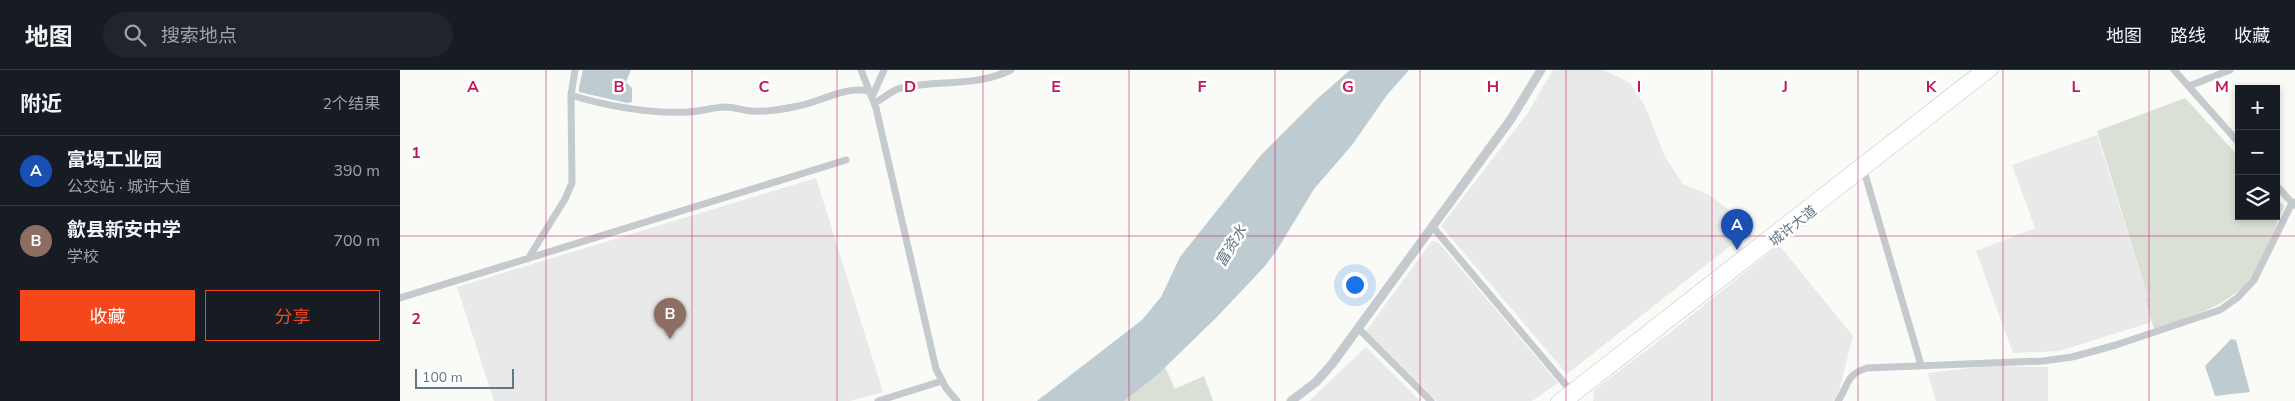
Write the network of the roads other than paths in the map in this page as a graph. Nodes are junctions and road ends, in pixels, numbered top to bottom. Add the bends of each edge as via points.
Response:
1 (575, 70) edge
2 (860, 70) edge
3 (884, 70) edge
4 (1011, 70) edge
5 (1542, 70) edge
6 (1980, 70) edge
7 (1993, 70) edge
8 (2174, 70) edge
9 (2230, 70) edge
10 (2189, 86) junction
11 (571, 95) junction
12 (872, 97) junction
13 (2235, 138) edge
14 (846, 160) dead end
15 (1864, 171) junction
16 (2280, 189) edge
17 (2294, 204) edge
18 (1432, 226) junction
19 (528, 258) junction
20 (400, 298) edge
21 (1358, 328) junction
22 (1921, 365) junction
23 (942, 381) junction
24 (1573, 397) edge
25 (878, 401) edge
26 (957, 401) edge
27 (1291, 401) edge
28 (1431, 401) edge
29 (1556, 401) edge
30 (1838, 401) edge

1 - 11 street
2 - 12 street
3 - 12 street
4 - 12 street via 973,82 923,84
5 - 18 street via 1511,119
6 - 24 main road, 城许大道
7 - 15 main road, 城许大道
8 - 10 street
9 - 10 street
10 - 13 street
11 - 12 street via 664,112 722,107 770,111 809,105 852,89
11 - 19 street via 572,183
12 - 23 street via 932,354
14 - 19 street
15 - 22 street
15 - 24 main road, 城许大道
16 - 17 street
17 - 22 street via 2259,274 2243,293 2220,310 2116,346 2072,357
18 - 21 street
18 - 24 street
19 - 20 street
21 - 27 street via 1324,373
21 - 28 street
22 - 30 street via 1858,371 1847,381
23 - 25 street
23 - 26 street
24 - 29 main road, 城许大道

